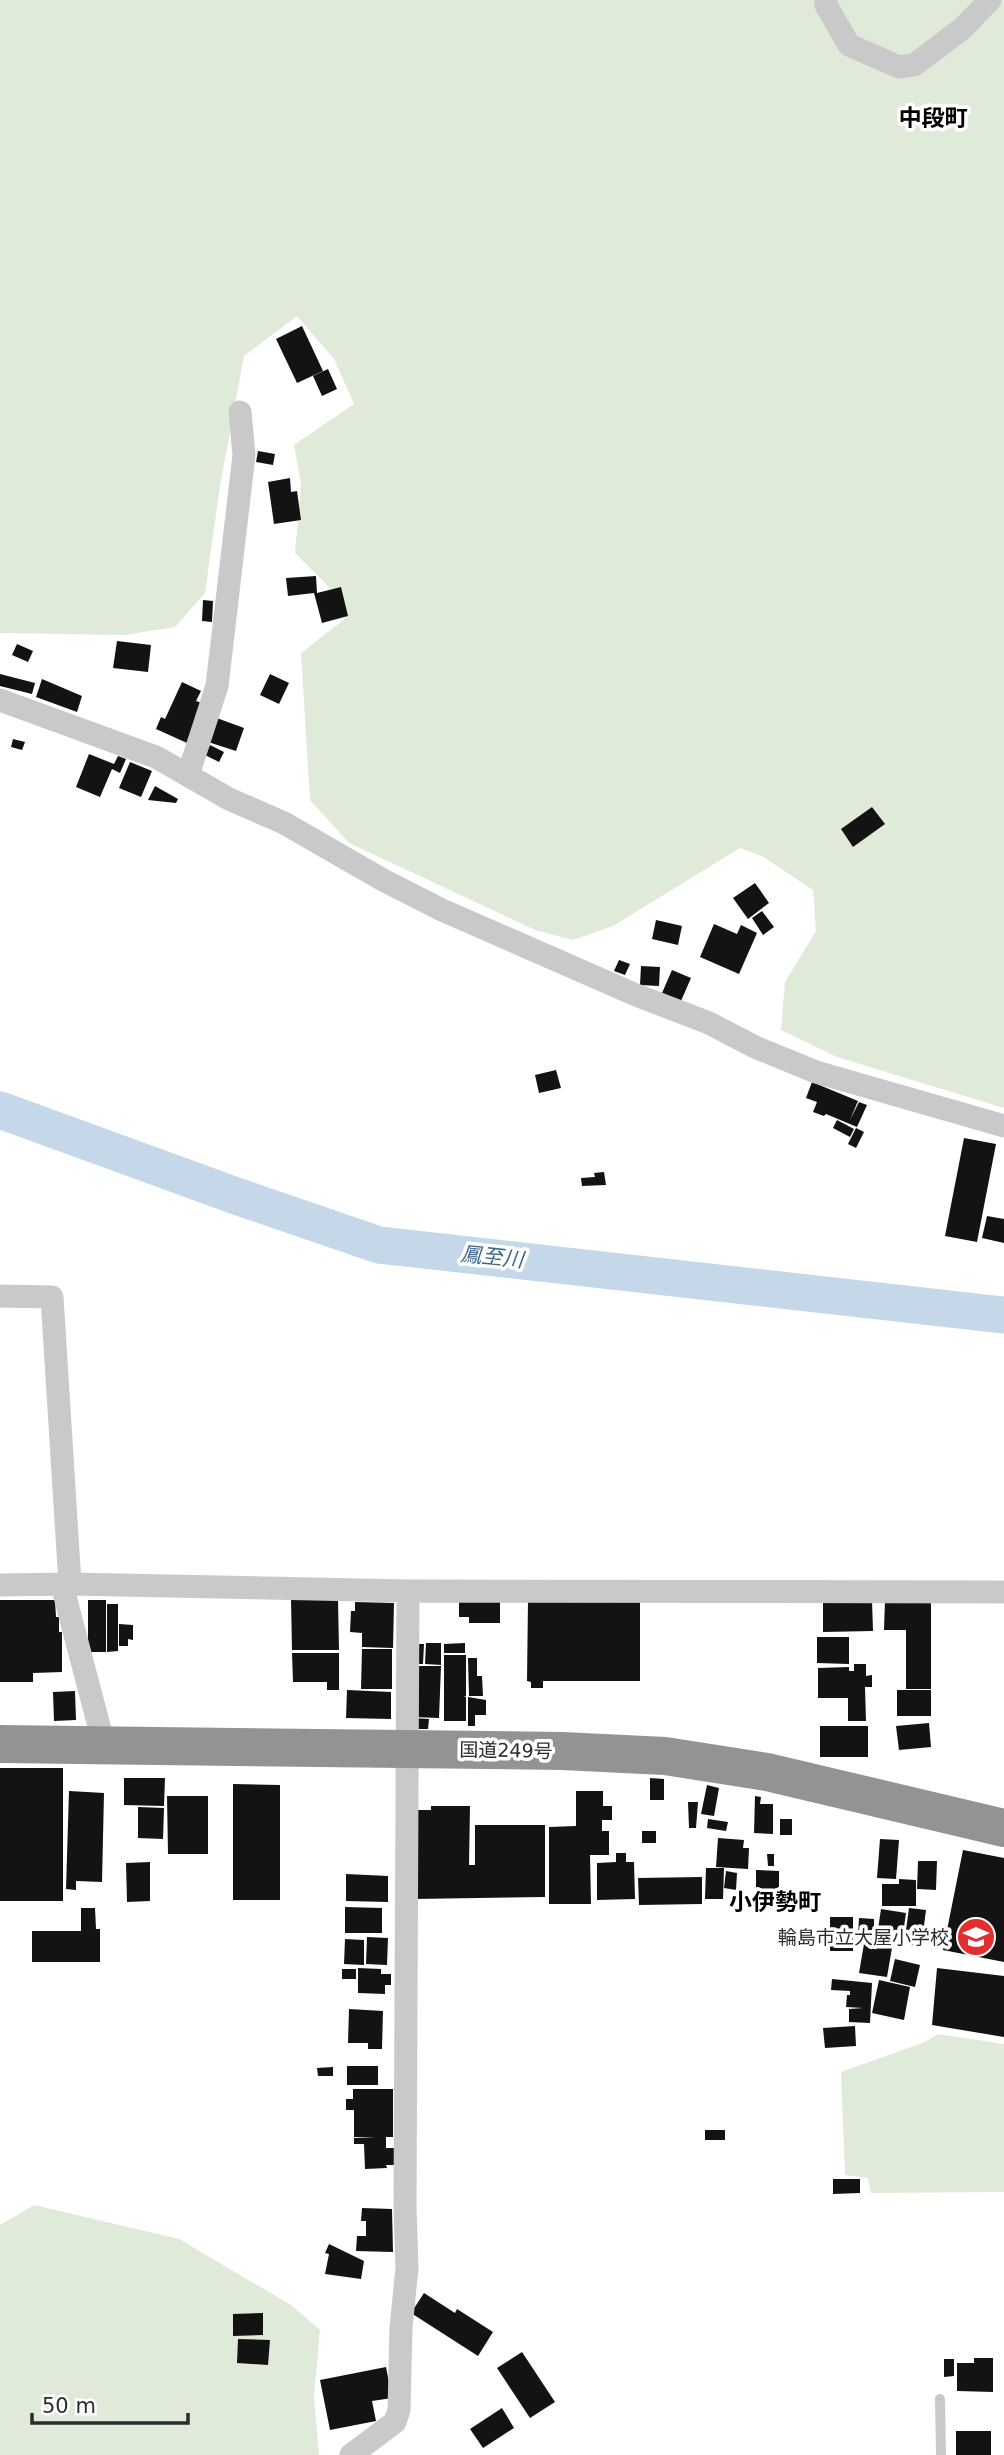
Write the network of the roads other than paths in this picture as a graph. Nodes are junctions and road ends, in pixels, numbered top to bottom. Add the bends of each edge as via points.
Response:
1 (826, 0) edge
2 (990, 0) edge
3 (240, 412) dead end
4 (0, 700) edge
5 (188, 775) junction
6 (1004, 1126) edge
7 (0, 1296) edge
8 (66, 1584) junction
9 (0, 1585) edge
10 (408, 1591) junction
11 (1004, 1592) edge
12 (0, 1744) edge
13 (104, 1745) junction
14 (407, 1749) junction
15 (1004, 1828) edge
16 (940, 2399) dead end
17 (351, 2455) edge
18 (941, 2455) edge

1 - 2 street via 849,45 899,67 914,65
3 - 5 street via 244,454 217,686
4 - 5 street via 156,757
5 - 6 street via 442,910 709,1023 755,1047 816,1072
7 - 8 street via 52,1297
8 - 9 street
8 - 10 street
8 - 13 street
10 - 11 street
10 - 14 street
12 - 13 highway, 国道249号
13 - 14 highway, 国道249号
14 - 15 highway, 国道249号 via 665,1756 767,1772
14 - 17 street via 407,2268 399,2410 395,2422
16 - 18 lane

